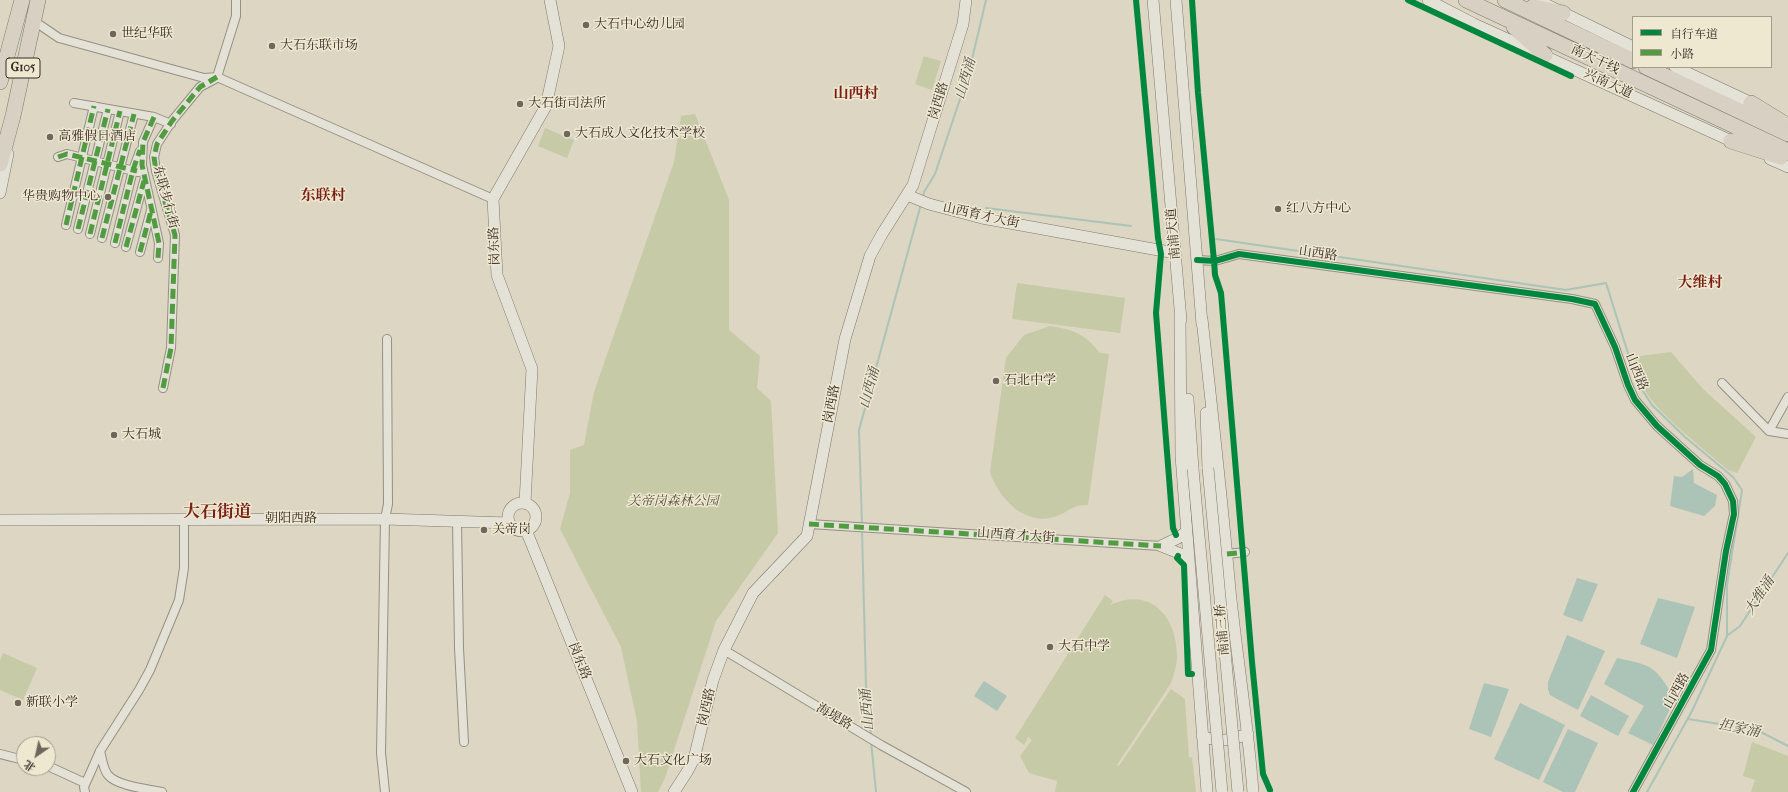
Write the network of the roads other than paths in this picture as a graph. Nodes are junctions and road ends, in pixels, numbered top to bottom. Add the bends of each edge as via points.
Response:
1 (38, 0) edge
2 (236, 0) edge
3 (550, 0) edge
4 (966, 0) edge
5 (1153, 0) edge
6 (1172, 0) edge
7 (1176, 0) edge
8 (1428, 0) edge
9 (1466, 0) edge
10 (1537, 0) edge
11 (1508, 1) edge
12 (18, 2) edge
13 (1563, 13) junction
14 (1503, 17) junction
15 (34, 21) junction
16 (1178, 22) junction
17 (1632, 47) edge
18 (1545, 55) junction
19 (1632, 61) edge
20 (1648, 68) edge
21 (1677, 68) edge
22 (217, 77) junction
23 (0, 82) edge
24 (74, 102) dead end
25 (1751, 103) junction
26 (94, 106) junction
27 (108, 109) junction
28 (120, 111) junction
29 (134, 114) junction
30 (13, 116) junction
31 (154, 117) junction
32 (1788, 120) edge
33 (171, 124) junction
34 (1788, 126) edge
35 (1788, 134) edge
36 (1731, 141) junction
37 (143, 142) junction
38 (1788, 152) edge
39 (58, 157) dead end
40 (82, 158) junction
41 (1788, 159) edge
42 (95, 161) junction
43 (0, 164) edge
44 (107, 164) junction
45 (120, 167) junction
46 (1788, 167) edge
47 (133, 170) junction
48 (143, 177) junction
49 (0, 193) edge
50 (912, 197) junction
51 (493, 199) junction
52 (151, 209) junction
53 (66, 225) dead end
54 (78, 229) dead end
55 (90, 234) dead end
56 (102, 238) dead end
57 (115, 243) dead end
58 (126, 247) dead end
59 (140, 252) dead end
60 (1175, 253) junction
61 (158, 258) dead end
62 (1197, 260) junction
63 (1180, 313) junction
64 (1202, 318) junction
65 (387, 339) dead end
66 (1722, 383) dead end
67 (163, 388) dead end
68 (1788, 397) edge
69 (1769, 431) junction
70 (1788, 434) edge
71 (1208, 468) joint
72 (1193, 469) joint
73 (525, 503) junction
74 (385, 519) junction
75 (0, 520) edge
76 (184, 520) junction
77 (457, 521) junction
78 (509, 523) junction
79 (809, 524) junction
80 (526, 530) junction
81 (1187, 531) junction
82 (1161, 546) junction
83 (1245, 552) dead end
84 (1227, 554) junction
85 (1188, 559) junction
86 (724, 650) junction
87 (1248, 734) junction
88 (1202, 736) junction
89 (464, 742) dead end
90 (1250, 749) junction
91 (100, 751) junction
92 (0, 754) edge
93 (16, 758) edge
94 (56, 770) edge
95 (85, 783) junction
96 (85, 792) edge
97 (162, 792) edge
98 (385, 792) edge
99 (632, 792) edge
100 (674, 792) edge
101 (966, 792) edge
102 (1207, 792) edge
103 (1222, 792) edge
104 (1238, 792) edge
105 (1253, 792) edge
106 (1262, 792) edge
107 (1633, 792) edge

1 - 15 highway, G105
2 - 22 street via 236,16
3 - 51 main road via 559,46 546,106
4 - 50 main road, 岗西路 via 960,31 913,185
5 - 60 main road, 南浦大道
6 - 16 main road
7 - 16 main road, 南浦大道
8 - 18 main road, 兴南大道 via 1474,24
9 - 14 highway, 南大干线
10 - 13 main road
11 - 13 highway
11 - 19 highway, 南大干线
12 - 23 highway, G105
13 - 17 main road
14 - 18 highway
14 - 38 highway, 南大干线
15 - 22 street via 59,38 204,78
15 - 30 highway, G105
16 - 62 main road, 南浦大道
18 - 36 main road, 兴南大道
20 - 35 highway
21 - 25 main road
22 - 33 street, 东联步行街 via 200,87
22 - 51 street
24 - 26 street
25 - 32 main road
25 - 34 highway
26 - 27 street
26 - 40 street
27 - 28 street
27 - 42 street
28 - 29 street
28 - 44 street
29 - 31 street
29 - 45 street
30 - 43 highway, G105
30 - 49 main road via 10,147
31 - 33 street
31 - 37 street
33 - 67 street, 东联步行街 via 157,144 154,157 175,235 171,348
36 - 41 highway
36 - 46 main road, 兴南大道
37 - 47 street
37 - 48 street
39 - 40 street via 67,154
40 - 42 street
40 - 53 street
42 - 44 street
42 - 54 street
44 - 45 street
44 - 55 street
45 - 47 street
45 - 56 street
47 - 48 street
47 - 57 street
48 - 52 street
48 - 58 street
50 - 60 main road, 山西育才大街 via 982,218
50 - 79 main road, 岗西路 via 882,234 870,256 845,339
51 - 73 main road, 岗东路 via 497,275 532,368
52 - 59 street
52 - 61 street via 159,243
60 - 63 main road, 南浦大道
62 - 64 main road, 南浦大道
62 - 107 street, 山西路 via 1215,261 1239,254 1595,304 1635,400 1657,426 1700,465 1718,476 1733,500 1734,514 1711,650
63 - 72 main road, 南浦大道
63 - 81 main road via 1181,456
64 - 71 main road, 南浦大道
64 - 84 main road
65 - 74 street via 388,504
66 - 69 street
68 - 69 street
69 - 70 street
71 - 104 main road, 南浦三桥, bridge
72 - 103 main road, 南浦三桥, bridge
73 - 78 main road via 512,507 507,516
73 - 80 main road via 533,508 536,518 532,526
74 - 76 main road, 朝阳西路
74 - 77 main road, 朝阳西路
74 - 98 street via 381,753
75 - 76 main road, 朝阳西路
76 - 91 street via 184,568 179,600 150,670
77 - 78 main road, 朝阳西路
77 - 89 street via 459,648
78 - 80 main road via 515,529
79 - 82 street, 山西育才大街
79 - 86 main road, 岗西路 via 807,536 753,593
80 - 99 main road, 岗东路
81 - 82 main road
81 - 85 main road
82 - 85 main road
83 - 84 street
84 - 87 main road
85 - 88 main road
86 - 100 main road, 岗西路 via 713,680 694,759
86 - 101 street, 海堤路 via 881,745
87 - 88 main road via 1231,740
87 - 90 main road
88 - 102 main road
90 - 105 main road
90 - 106 main road
91 - 95 street
91 - 97 street via 105,770 113,779 124,784
92 - 93 street
94 - 95 street
95 - 96 street

